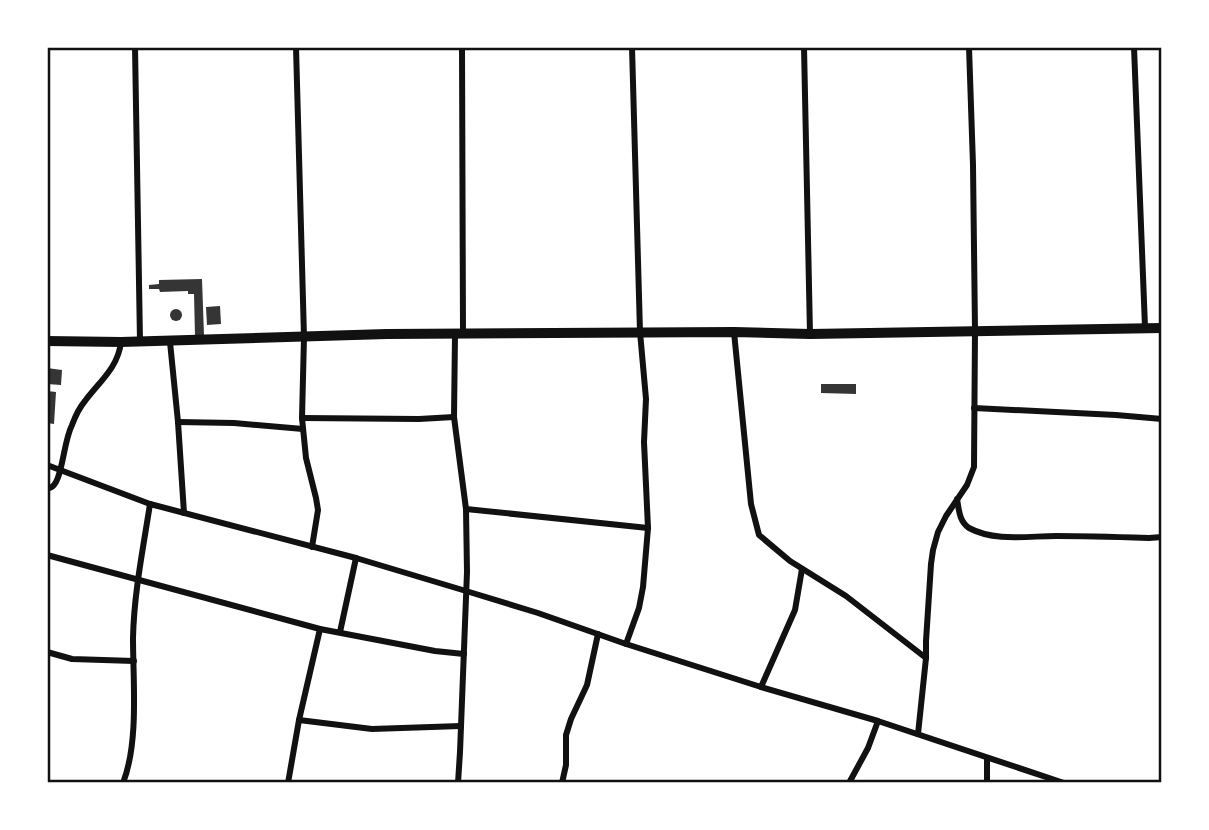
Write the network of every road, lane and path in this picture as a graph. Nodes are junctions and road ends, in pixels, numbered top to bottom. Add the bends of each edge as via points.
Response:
1 (135, 47) edge
2 (296, 47) edge
3 (461, 47) edge
4 (632, 47) edge
5 (804, 47) edge
6 (969, 47) edge
7 (1135, 47) edge
8 (1145, 327) junction
9 (1162, 328) edge
10 (975, 330) junction
11 (640, 332) junction
12 (734, 332) junction
13 (810, 334) junction
14 (459, 335) junction
15 (304, 337) junction
16 (47, 341) edge
17 (140, 341) junction
18 (121, 342) junction
19 (170, 342) junction
20 (974, 408) junction
21 (454, 417) junction
22 (302, 418) junction
23 (1162, 419) edge
24 (178, 422) junction
25 (303, 429) junction
26 (47, 465) edge
27 (60, 471) junction
28 (47, 489) edge
29 (957, 499) junction
30 (150, 504) junction
31 (466, 509) junction
32 (184, 513) junction
33 (649, 528) junction
34 (1162, 537) edge
35 (312, 547) junction
36 (47, 555) edge
37 (356, 558) junction
38 (802, 569) junction
39 (137, 579) junction
40 (466, 591) junction
41 (320, 629) junction
42 (341, 632) junction
43 (598, 634) junction
44 (626, 644) junction
45 (47, 652) edge
46 (464, 654) junction
47 (926, 658) junction
48 (134, 662) junction
49 (761, 687) junction
50 (299, 720) junction
51 (878, 721) junction
52 (461, 726) junction
53 (918, 734) junction
54 (987, 758) junction
55 (122, 783) edge
56 (288, 783) edge
57 (458, 783) edge
58 (562, 783) edge
59 (849, 783) edge
60 (987, 783) edge
61 (1065, 783) edge

1 - 17 street
2 - 15 street
3 - 14 street
4 - 11 street
5 - 13 street
6 - 10 street
7 - 8 street
8 - 9 main road
8 - 10 main road
10 - 13 main road
10 - 20 street
11 - 12 main road
11 - 14 main road
11 - 33 street
12 - 13 main road
12 - 38 street via 751,504 759,535
14 - 15 main road
14 - 21 street
15 - 19 main road
15 - 22 street
16 - 18 main road
17 - 18 main road
17 - 19 main road
18 - 27 street via 114,364 83,403 71,427
19 - 24 street
20 - 23 street
20 - 29 street via 974,467
21 - 22 street
21 - 31 street
22 - 25 street
24 - 25 street
24 - 32 street
25 - 35 street via 318,510
26 - 27 street
27 - 28 street via 55,484
27 - 30 street
29 - 34 street via 961,520 980,532 1008,537
29 - 47 street via 942,524 930,564
30 - 32 street
30 - 39 street
31 - 33 street
31 - 40 street
32 - 35 street
33 - 44 street via 639,608
35 - 37 street
36 - 39 street
37 - 40 street
37 - 42 street
38 - 47 street via 846,596
38 - 49 street via 795,610
39 - 41 street
39 - 48 street
40 - 43 street
40 - 46 street
41 - 42 street
41 - 50 street
42 - 46 street
43 - 44 street
43 - 58 street via 587,685 566,735
44 - 49 street
45 - 48 street via 72,659
46 - 52 street
47 - 53 street
48 - 55 street via 131,742
49 - 51 street
50 - 52 street via 372,729
50 - 56 street
51 - 53 street
51 - 59 street
52 - 57 street
53 - 54 street
54 - 60 street
54 - 61 street

